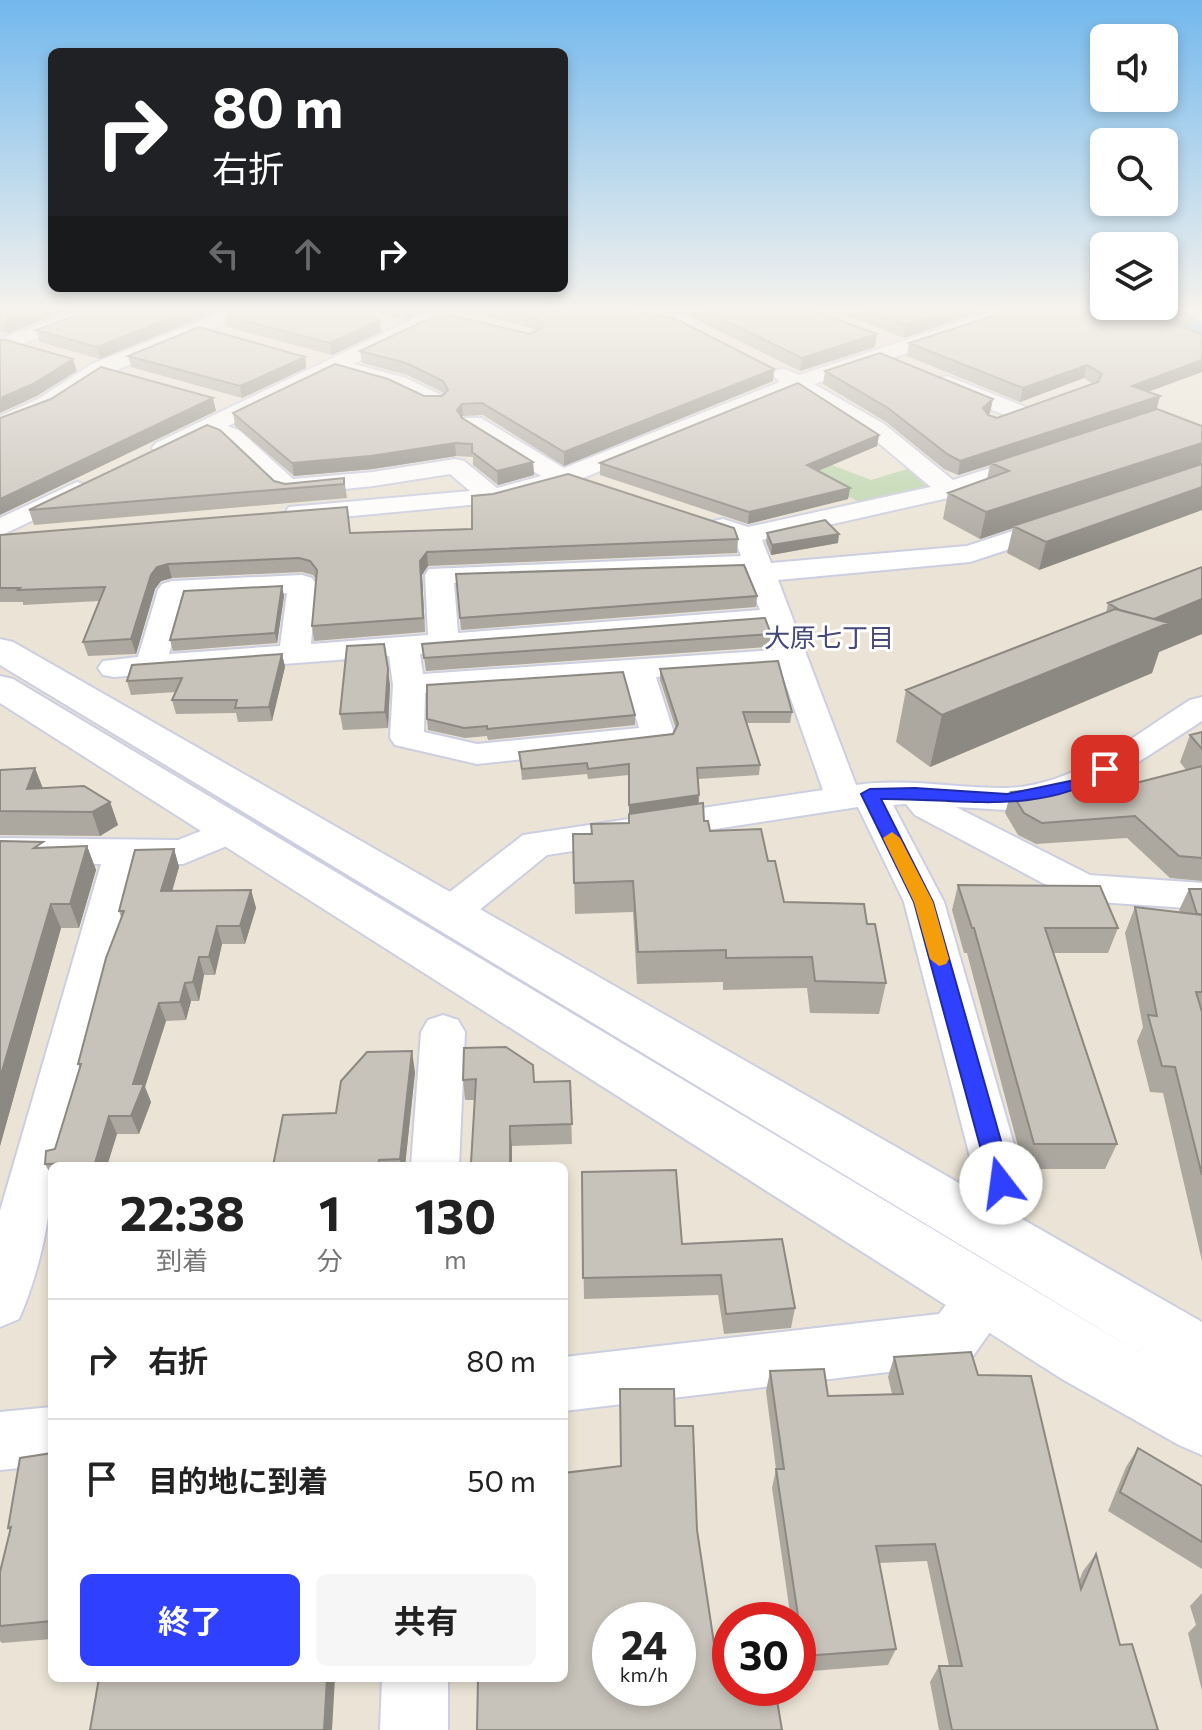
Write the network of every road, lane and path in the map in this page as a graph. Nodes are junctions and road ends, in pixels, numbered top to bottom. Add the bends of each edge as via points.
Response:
1 (65, 392) edge
2 (280, 392) edge
3 (416, 392) edge
4 (774, 392) edge
5 (814, 392) edge
6 (974, 392) edge
7 (435, 401) edge
8 (1046, 403) edge
9 (212, 413) junction
10 (1020, 413) junction
11 (473, 423) edge
12 (0, 424) edge
13 (989, 424) edge
14 (1065, 451) edge
15 (145, 457) edge
16 (565, 477) junction
17 (93, 482) edge
18 (949, 489) junction
19 (613, 491) edge
20 (493, 497) junction
21 (1086, 514) edge
22 (270, 516) edge
23 (702, 520) edge
24 (0, 528) edge
25 (747, 535) junction
26 (32, 536) edge
27 (0, 539) edge
28 (583, 569) junction
29 (757, 569) junction
30 (777, 618) junction
31 (593, 630) junction
32 (444, 641) junction
33 (403, 644) junction
34 (0, 650) edge
35 (295, 654) junction
36 (792, 658) junction
37 (151, 664) junction
38 (114, 668) dead end
39 (637, 668) junction
40 (409, 685) junction
41 (0, 687) edge
42 (1202, 707) edge
43 (915, 793) junction
44 (857, 797) junction
45 (231, 831) junction
46 (0, 850) edge
47 (123, 852) junction
48 (1202, 896) edge
49 (447, 915) junction
50 (443, 1032) dead end
51 (435, 1162) edge
52 (976, 1223) junction
53 (986, 1294) junction
54 (0, 1302) edge
55 (1202, 1356) edge
56 (568, 1384) edge
57 (1202, 1422) edge
58 (48, 1436) edge
59 (0, 1441) edge
60 (415, 1682) edge
61 (414, 1730) edge

1 - 12 street
2 - 9 street via 244,409
3 - 7 street
4 - 16 street
5 - 18 street via 876,429
6 - 10 street
8 - 10 street
9 - 15 street
9 - 20 street via 287,487 455,466
10 - 13 street
11 - 16 street
14 - 18 street
16 - 19 street
16 - 20 street
17 - 24 street
18 - 25 street
20 - 22 street
21 - 29 street via 970,554
23 - 25 street
25 - 29 street
26 - 27 street
28 - 29 street
28 - 31 street
28 - 32 street via 439,575
29 - 30 street
30 - 31 street
30 - 36 street
31 - 32 street
32 - 33 street
33 - 35 street
33 - 40 street
34 - 49 street
35 - 37 street
35 - 37 street via 302,584 172,590
36 - 39 street
36 - 44 street
37 - 38 street
39 - 40 street
39 - 40 street via 658,736 477,754 407,738
41 - 45 street
42 - 43 street via 1080,784 1007,799
43 - 44 street
43 - 48 street via 928,807 1083,888
44 - 49 street via 536,844
44 - 52 street via 924,902 1001,1183
45 - 47 street via 183,852
45 - 53 street
46 - 47 street
47 - 54 street
49 - 52 street
50 - 51 street
52 - 55 street
53 - 56 street via 954,1338
53 - 57 street via 1084,1357
58 - 59 street
60 - 61 street

